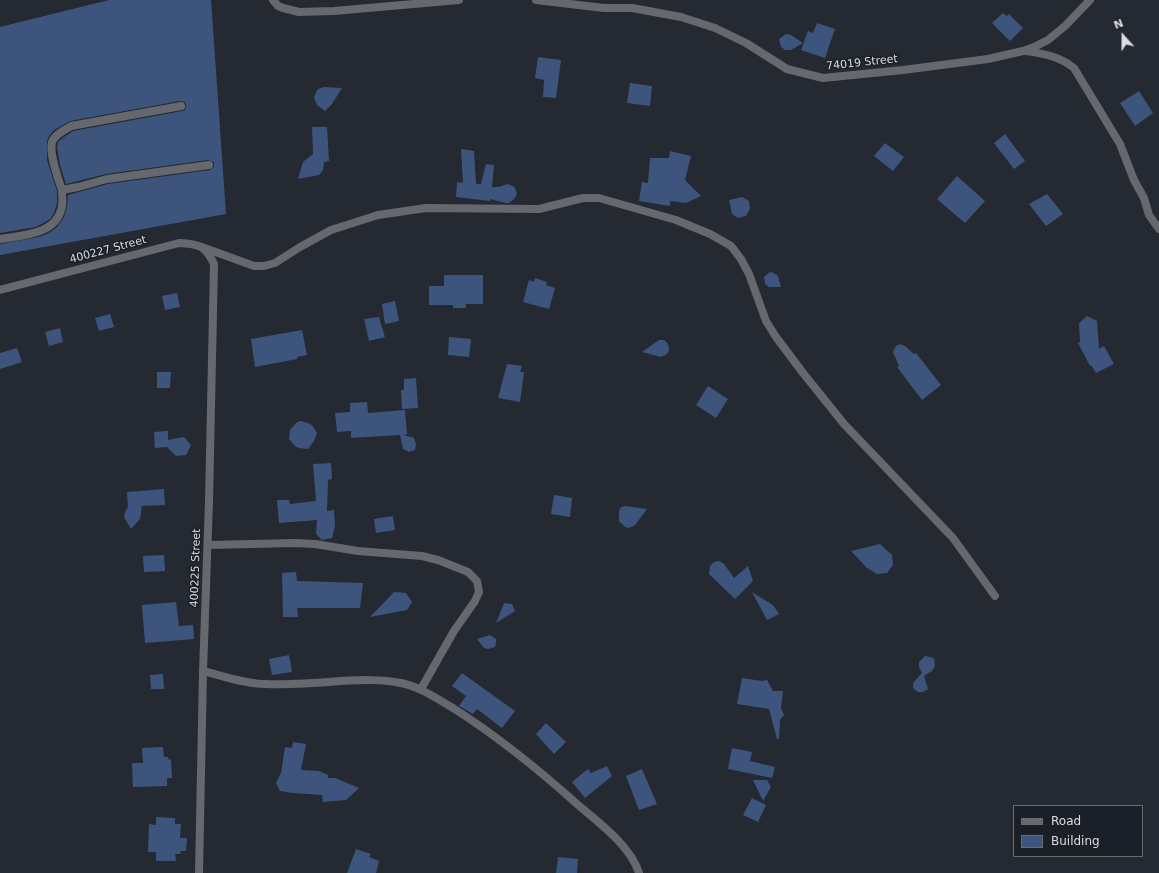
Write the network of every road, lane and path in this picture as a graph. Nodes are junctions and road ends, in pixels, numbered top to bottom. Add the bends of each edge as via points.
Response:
1 (273, 0) edge
2 (459, 0) edge
3 (536, 0) edge
4 (1090, 0) edge
5 (1023, 51) junction
6 (181, 106) dead end
7 (209, 165) dead end
8 (62, 190) junction
9 (1159, 229) edge
10 (0, 239) edge
11 (202, 247) junction
12 (0, 289) edge
13 (208, 545) junction
14 (995, 596) dead end
15 (203, 671) junction
16 (421, 690) junction
17 (199, 873) edge
18 (639, 873) edge

1 - 2 street via 278,6 299,12
3 - 5 street, 74019 Street via 604,8 632,8 681,17 715,28 787,70 823,78 988,59
4 - 5 street, 74019 Street via 1048,40
5 - 9 street via 1057,57 1074,68 1120,144 1149,215
6 - 8 street via 71,126 58,134 52,142 52,153
7 - 8 street via 107,179
8 - 10 street via 63,204 54,223 33,234
11 - 12 street, 400227 Street via 179,243
11 - 13 street, 400225 Street via 208,252 214,264
11 - 14 street, 400227 Street via 254,266 264,266 274,263 331,230 378,215 426,208 539,208 583,198 599,198 676,220 710,234 731,246 741,259 766,321 798,367 844,424 953,538
13 - 15 street, 400225 Street
13 - 16 street via 315,544 422,556 468,572 477,581 479,592
15 - 16 street via 263,684 366,680 402,683
15 - 17 street, 400225 Street
16 - 18 street via 479,725 539,770 612,835 628,852

